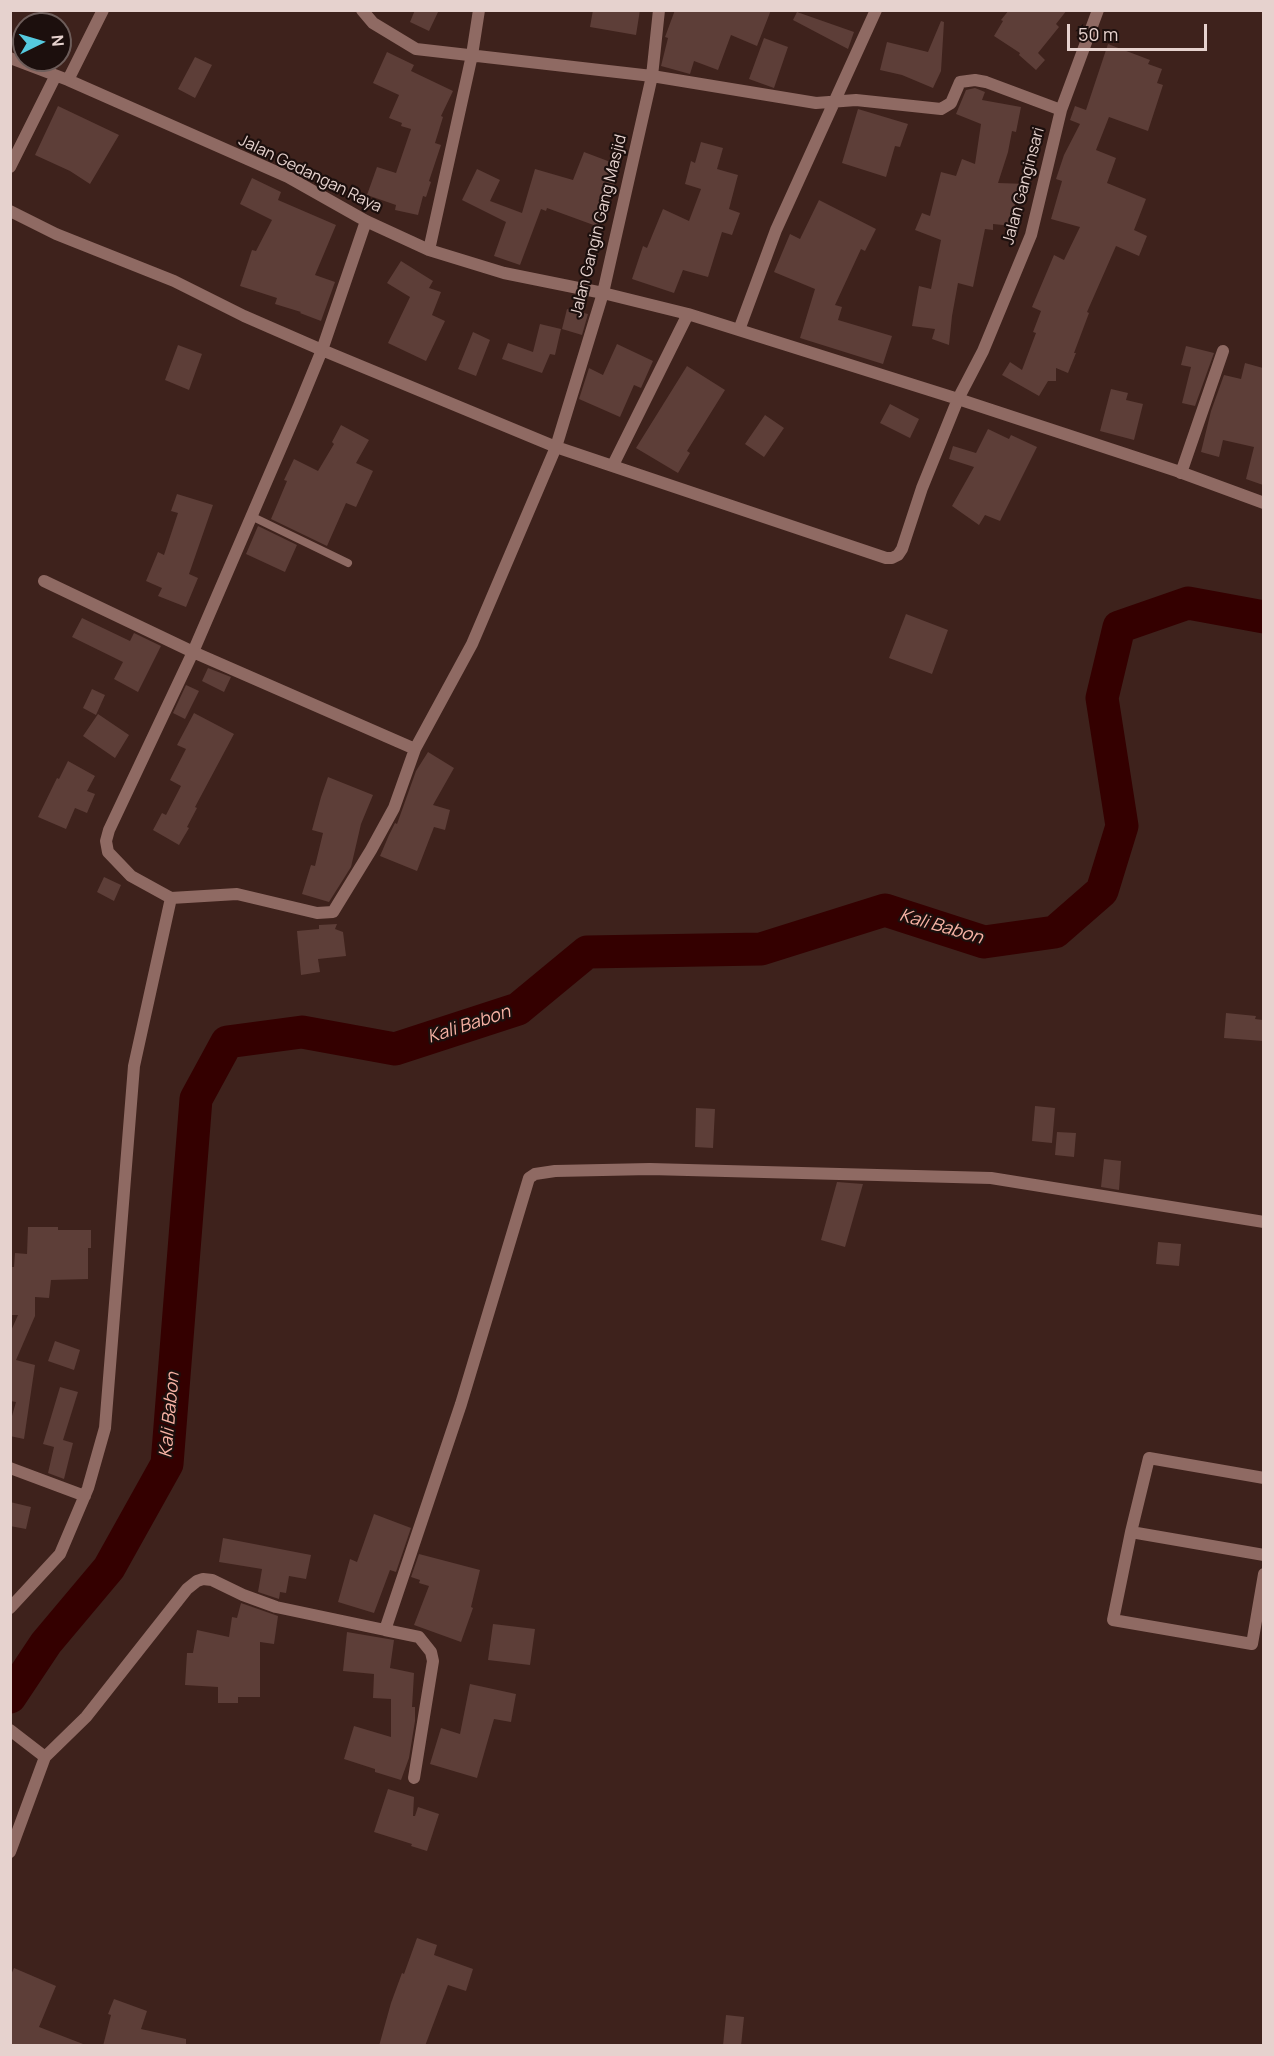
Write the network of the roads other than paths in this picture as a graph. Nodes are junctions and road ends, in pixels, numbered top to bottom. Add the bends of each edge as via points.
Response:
1 (103, 10) edge
2 (362, 10) edge
3 (479, 10) edge
4 (659, 10) edge
5 (876, 10) edge
6 (1098, 10) edge
7 (472, 55) junction
8 (10, 57) edge
9 (652, 76) junction
10 (62, 79) junction
11 (833, 103) junction
12 (1061, 110) junction
13 (10, 167) edge
14 (10, 211) edge
15 (366, 220) junction
16 (429, 249) junction
17 (603, 293) junction
18 (688, 314) junction
19 (739, 330) junction
20 (322, 350) junction
21 (1223, 351) dead end
22 (958, 399) junction
23 (556, 447) junction
24 (614, 465) junction
25 (1181, 473) junction
26 (1263, 503) edge
27 (251, 516) junction
28 (348, 563) dead end
29 (44, 581) dead end
30 (193, 652) junction
31 (416, 749) junction
32 (171, 898) junction
33 (1263, 1222) edge
34 (10, 1468) edge
35 (1263, 1478) edge
36 (85, 1496) junction
37 (1131, 1533) junction
38 (1263, 1555) edge
39 (1263, 1574) edge
40 (10, 1608) edge
41 (385, 1630) junction
42 (10, 1730) edge
43 (45, 1757) junction
44 (414, 1778) dead end
45 (10, 1852) edge

1 - 10 street
2 - 7 street via 373,23 416,49
3 - 7 street
4 - 9 street, Jalan Gangin Gang Masjid
5 - 11 street
6 - 12 street, Jalan Ganginsari
7 - 9 street
7 - 16 street
8 - 10 street, Jalan Gedangan Raya
9 - 11 street
9 - 17 street, Jalan Gangin Gang Masjid
10 - 13 street
10 - 15 street, Jalan Gedangan Raya via 288,177
11 - 12 street via 856,100 941,108 951,103 960,82 975,80
11 - 19 street via 776,230
12 - 22 street, Jalan Ganginsari via 1031,235 983,351
14 - 20 street
15 - 16 street, Jalan Gedangan Raya
15 - 20 street
16 - 17 street, Jalan Gedangan Raya via 504,273
17 - 18 street, Jalan Gedangan Raya
17 - 23 street, Jalan Gangin Gang Masjid
18 - 19 street, Jalan Gedangan Raya
18 - 24 street
19 - 22 street, Jalan Gedangan Raya
20 - 23 street
20 - 27 street
21 - 25 street
22 - 24 street, Jalan Ganginsari via 902,549 892,558
22 - 25 street, Jalan Gedangan Raya
23 - 24 street
23 - 31 street, Jalan Gangin Gang Masjid via 472,644
25 - 26 street, Jalan Gedangan Raya
27 - 28 lane
27 - 30 street
29 - 30 street
30 - 31 street
30 - 32 street via 106,841 108,852 131,876
31 - 32 street, Jalan Gangin Gang Masjid via 394,808 333,912 316,913 237,894
32 - 36 street via 134,1066 105,1428
33 - 41 street via 991,1178 650,1169 535,1174 529,1178 461,1404
34 - 36 street
35 - 37 street via 1149,1458
36 - 40 street via 60,1554
37 - 38 street
37 - 39 street via 1113,1620 1252,1644
41 - 43 street via 276,1607 212,1580 196,1581 86,1717
41 - 44 street via 419,1637 433,1661
42 - 43 street
43 - 45 street

